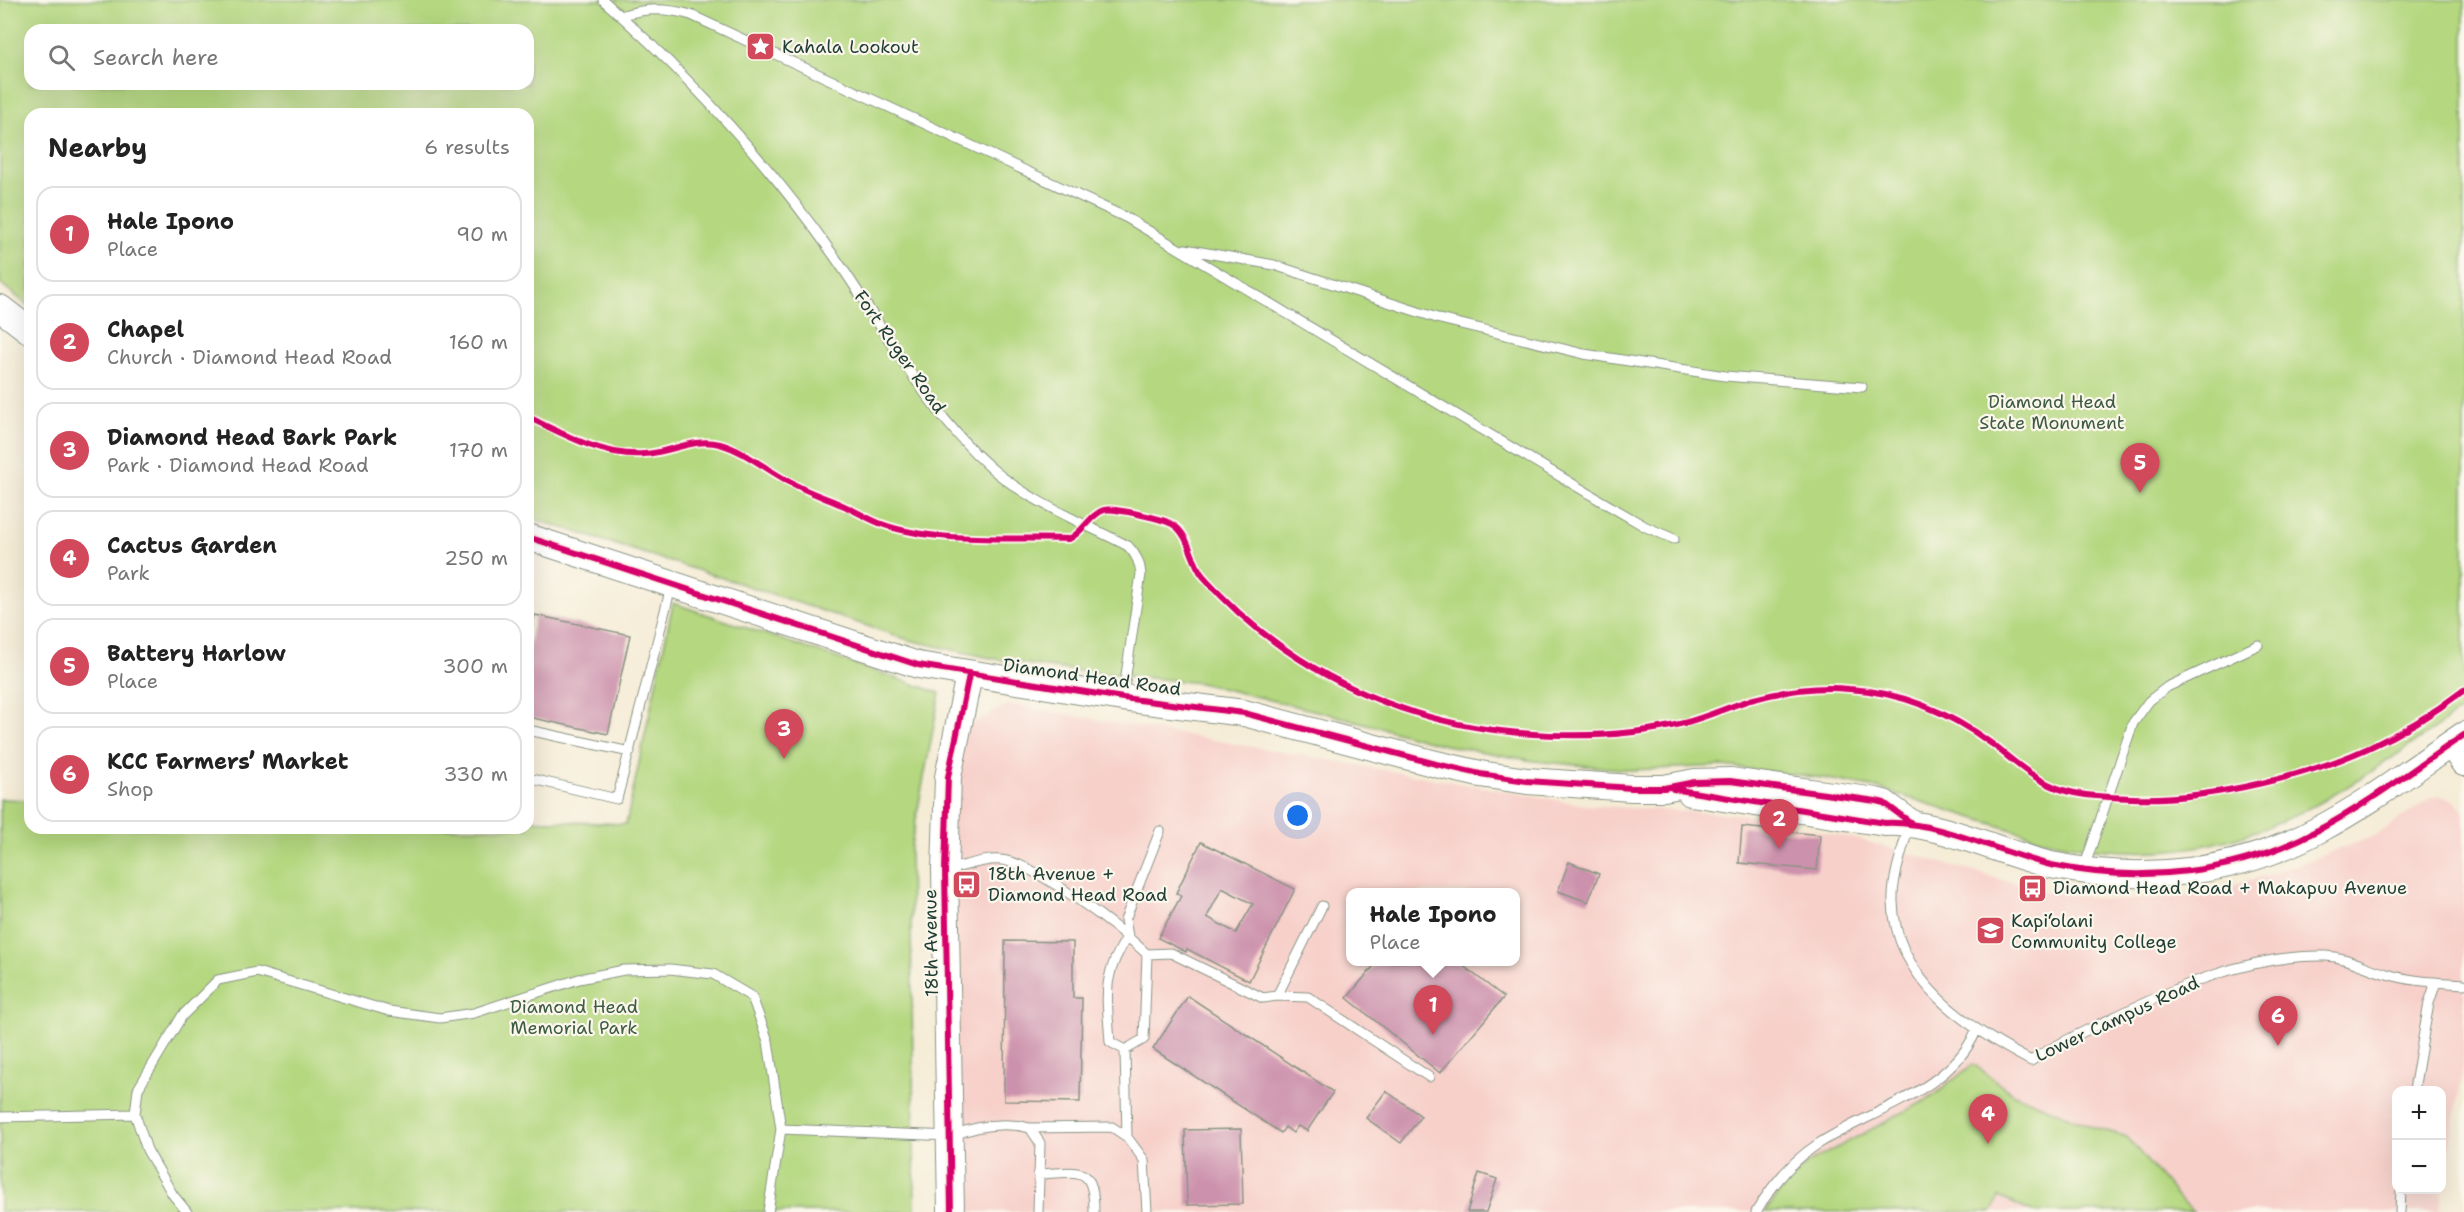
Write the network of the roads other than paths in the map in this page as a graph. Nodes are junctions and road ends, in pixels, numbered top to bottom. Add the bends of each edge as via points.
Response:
1 (603, 0) edge
2 (621, 16) junction
3 (1180, 248) junction
4 (0, 308) edge
5 (24, 326) edge
6 (1862, 387) dead end
7 (534, 539) edge
8 (1674, 539) dead end
9 (672, 584) junction
10 (2258, 645) dead end
11 (969, 675) junction
12 (1123, 698) junction
13 (534, 731) edge
14 (2460, 747) edge
15 (630, 752) junction
16 (534, 779) edge
17 (1910, 822) junction
18 (1160, 831) dead end
19 (945, 870) junction
20 (2084, 871) junction
21 (1322, 906) dead end
22 (1128, 936) junction
23 (1147, 954) junction
24 (2436, 982) junction
25 (2464, 984) edge
26 (1277, 996) junction
27 (1976, 1030) junction
28 (1125, 1050) junction
29 (1429, 1077) dead end
30 (2415, 1086) edge
31 (135, 1114) junction
32 (0, 1118) edge
33 (1030, 1128) junction
34 (781, 1129) junction
35 (951, 1136) junction
36 (1127, 1137) junction
37 (1038, 1174) junction
38 (2401, 1194) edge
39 (187, 1212) edge
40 (768, 1212) edge
41 (951, 1212) edge
42 (1038, 1212) edge
43 (1094, 1212) edge
44 (1147, 1212) edge
45 (1756, 1212) edge
46 (2400, 1212) edge

1 - 2 lane, Fort Ruger Road
2 - 3 lane via 650,9 691,15 1127,218
2 - 12 lane, Fort Ruger Road via 679,71 765,165 835,257 917,381 988,466 1020,490 1133,551 1141,574
3 - 6 lane via 1274,265 1440,319 1584,354 1725,376
3 - 8 lane via 1608,505
4 - 5 street
7 - 9 street, Diamond Head Road
9 - 11 street, Diamond Head Road via 902,662
9 - 15 lane
10 - 20 lane via 2167,687 2140,712 2128,736
11 - 12 street, Diamond Head Road
11 - 19 street, 18th Avenue via 948,777
12 - 17 street, Diamond Head Road via 1244,713 1480,774 1583,786 1664,788 1695,782 1745,782 1876,801
13 - 15 lane
14 - 20 street, Diamond Head Road via 2320,829 2260,855 2166,874
15 - 16 lane via 617,799
17 - 20 street, Diamond Head Road via 2043,863
17 - 27 lane, Lower Campus Road via 1893,900 1897,937 1910,965 1934,994
18 - 22 lane via 1125,920
19 - 22 lane via 998,860 1016,862
19 - 35 street, 18th Avenue
21 - 26 lane
22 - 23 lane
22 - 28 lane via 1116,954 1107,984 1110,1042
23 - 26 lane via 1171,953 1263,998
23 - 28 lane via 1144,1039
24 - 25 lane
24 - 27 lane, Lower Campus Road via 2414,981 2328,956 2300,957 2214,974 2153,998 2031,1061
24 - 30 lane
26 - 29 lane via 1308,997
27 - 45 lane via 1969,1048 1933,1080 1840,1130 1798,1159
28 - 36 lane
31 - 32 lane
31 - 34 lane via 138,1089 153,1060 182,1016 218,980 257,972 389,1011 440,1018 474,1013 579,979 624,970 670,969 713,974 752,997 768,1041
31 - 39 lane via 147,1150 172,1195
33 - 35 lane via 976,1126
33 - 36 lane via 1112,1127
33 - 37 lane via 1040,1143
34 - 35 lane
34 - 40 lane
35 - 41 street, 18th Avenue
36 - 44 lane via 1144,1160
37 - 42 lane
37 - 43 lane via 1078,1173 1088,1177 1094,1189
38 - 46 lane

